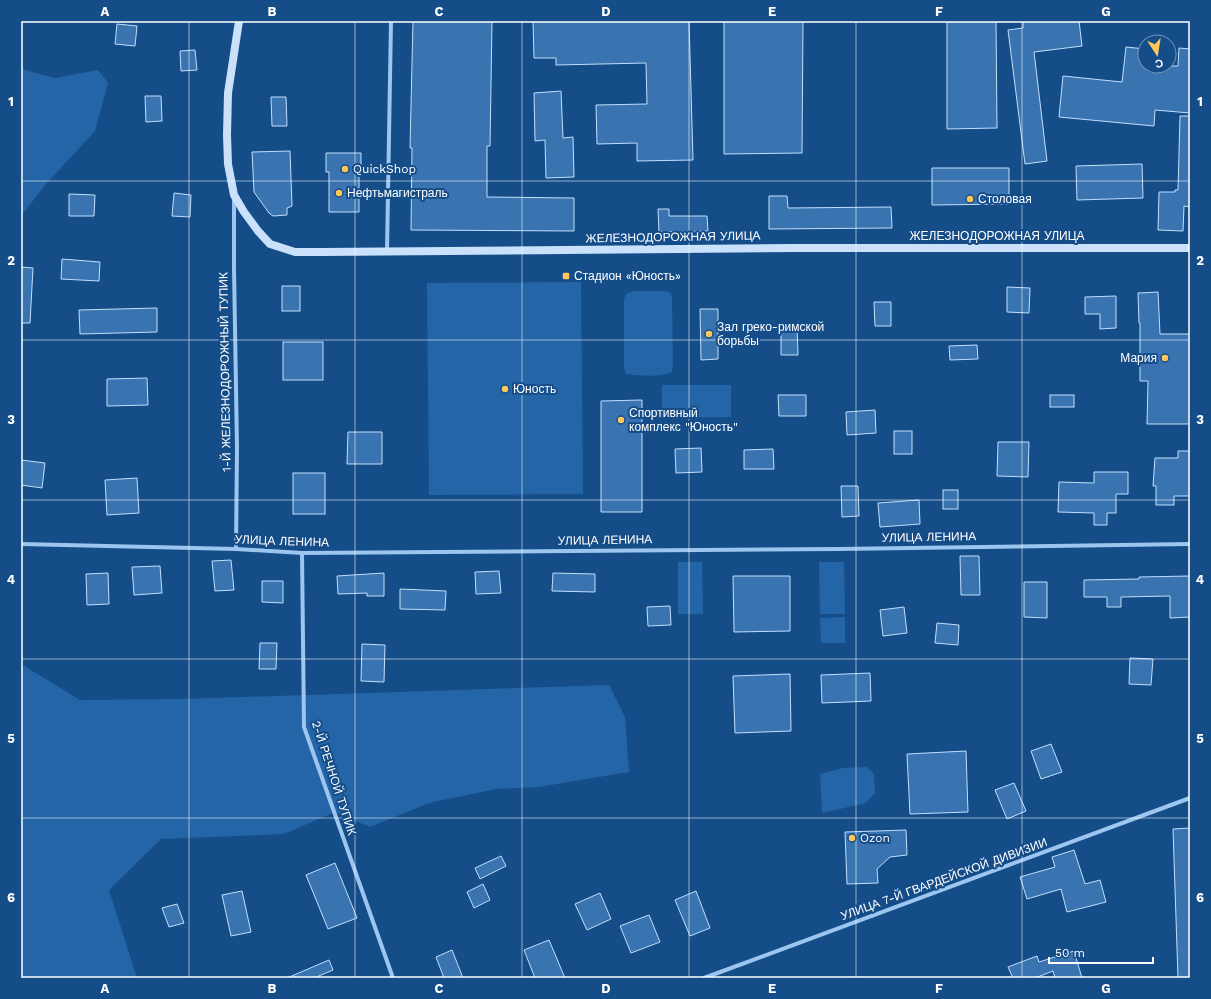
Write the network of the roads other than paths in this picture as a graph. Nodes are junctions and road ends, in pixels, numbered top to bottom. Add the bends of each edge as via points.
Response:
1 (239, 21) edge
2 (391, 21) edge
3 (234, 195) junction
4 (1190, 248) edge
5 (387, 252) junction
6 (21, 544) edge
7 (1190, 544) edge
8 (236, 549) junction
9 (302, 553) junction
10 (1190, 798) edge
11 (393, 978) edge
12 (704, 978) edge

1 - 3 main road, ЖЕЛЕЗНОДОРОЖНАЯ УЛИЦА via 228,94 228,164
2 - 5 street
3 - 5 main road, ЖЕЛЕЗНОДОРОЖНАЯ УЛИЦА via 244,212 270,244 301,252
3 - 8 street, 1-Й ЖЕЛЕЗНОДОРОЖНЫЙ ТУПИК
4 - 5 main road, ЖЕЛЕЗНОДОРОЖНАЯ УЛИЦА
6 - 8 street, УЛИЦА ЛЕНИНА
7 - 9 street, УЛИЦА ЛЕНИНА
8 - 9 street, УЛИЦА ЛЕНИНА
9 - 11 street, 2-Й РЕЧНОЙ ТУПИК via 304,727
10 - 12 street, УЛИЦА 7-Й ГВАРДЕЙСКОЙ ДИВИЗИИ

